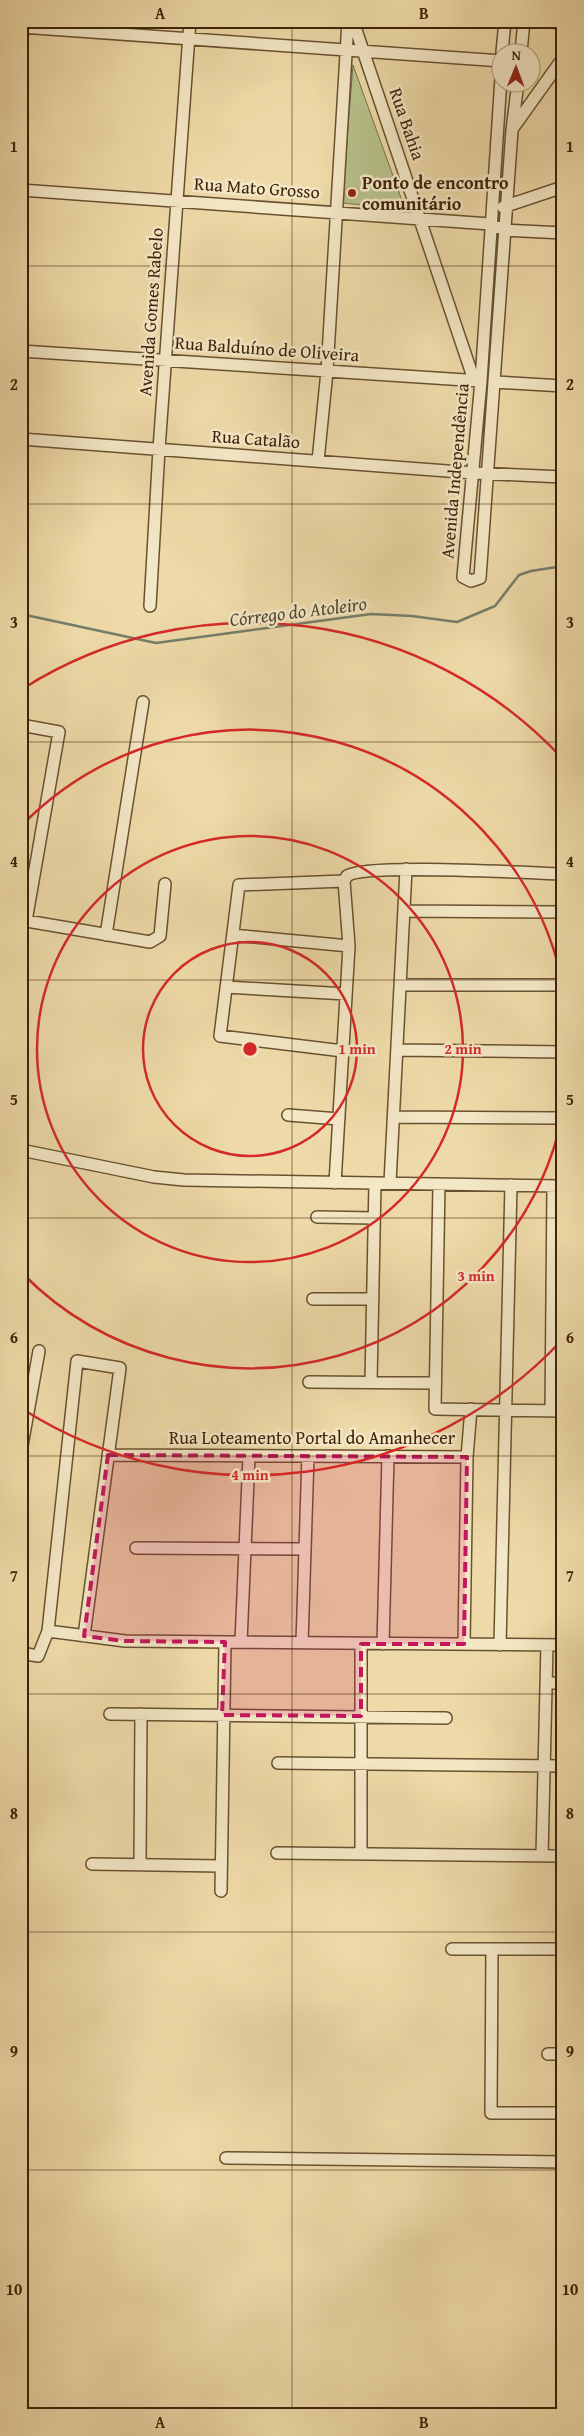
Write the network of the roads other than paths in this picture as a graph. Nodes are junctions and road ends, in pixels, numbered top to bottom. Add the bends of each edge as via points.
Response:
1 (190, 21) edge
2 (348, 21) edge
3 (353, 21) edge
4 (505, 21) edge
5 (524, 21) edge
6 (554, 21) edge
7 (22, 25) edge
8 (563, 26) edge
9 (189, 39) junction
10 (503, 42) edge
11 (522, 42) edge
12 (21, 45) edge
13 (347, 48) junction
14 (363, 50) junction
15 (492, 56) edge
16 (563, 58) edge
17 (500, 92) edge
18 (517, 92) edge
19 (512, 130) junction
20 (563, 187) edge
21 (21, 190) edge
22 (177, 200) junction
23 (508, 207) junction
24 (492, 208) junction
25 (337, 212) junction
26 (422, 220) junction
27 (490, 224) junction
28 (505, 230) junction
29 (563, 233) edge
30 (21, 351) edge
31 (166, 360) junction
32 (327, 371) junction
33 (478, 380) junction
34 (495, 382) junction
35 (563, 386) edge
36 (21, 439) edge
37 (159, 449) junction
38 (318, 461) junction
39 (474, 473) junction
40 (487, 473) junction
41 (563, 477) edge
42 (150, 606) dead end
43 (143, 702) dead end
44 (21, 725) edge
45 (406, 869) junction
46 (563, 874) edge
47 (344, 881) junction
48 (165, 884) dead end
49 (405, 911) junction
50 (563, 912) edge
51 (23, 921) edge
52 (106, 935) junction
53 (232, 935) junction
54 (349, 946) junction
55 (401, 985) junction
56 (563, 985) edge
57 (226, 986) junction
58 (346, 994) junction
59 (398, 1050) junction
60 (343, 1051) junction
61 (563, 1052) edge
62 (288, 1115) dead end
63 (394, 1117) junction
64 (563, 1118) edge
65 (339, 1119) junction
66 (21, 1150) edge
67 (335, 1183) junction
68 (375, 1183) junction
69 (390, 1183) junction
70 (439, 1184) junction
71 (511, 1185) junction
72 (558, 1186) edge
73 (316, 1217) dead end
74 (374, 1218) junction
75 (313, 1299) dead end
76 (373, 1299) junction
77 (39, 1351) dead end
78 (309, 1382) dead end
79 (371, 1382) junction
80 (435, 1383) junction
81 (471, 1409) junction
82 (507, 1410) junction
83 (557, 1411) edge
84 (21, 1450) edge
85 (108, 1455) junction
86 (249, 1456) junction
87 (308, 1456) junction
88 (388, 1456) junction
89 (467, 1457) junction
90 (136, 1548) dead end
91 (245, 1549) junction
92 (305, 1549) junction
93 (48, 1631) junction
94 (84, 1636) junction
95 (225, 1642) junction
96 (241, 1642) junction
97 (302, 1643) junction
98 (361, 1644) junction
99 (383, 1644) junction
100 (464, 1644) junction
101 (500, 1645) junction
102 (547, 1645) junction
103 (563, 1645) edge
104 (21, 1654) edge
105 (546, 1683) junction
106 (563, 1683) edge
107 (110, 1714) dead end
108 (141, 1714) junction
109 (222, 1714) junction
110 (361, 1716) junction
111 (446, 1718) dead end
112 (278, 1763) dead end
113 (361, 1764) junction
114 (544, 1766) junction
115 (563, 1766) edge
116 (277, 1853) dead end
117 (361, 1854) junction
118 (542, 1856) junction
119 (563, 1856) edge
120 (92, 1864) dead end
121 (140, 1864) junction
122 (221, 1866) junction
123 (221, 1891) dead end
124 (452, 1949) dead end
125 (492, 1949) junction
126 (563, 1949) edge
127 (548, 2054) dead end
128 (563, 2054) edge
129 (563, 2114) edge
130 (226, 2158) dead end
131 (563, 2162) edge

1 - 9 street, Avenida Gomes Rabelo
2 - 13 street
3 - 14 street, Rua Bahia
4 - 10 street, Avenida Independência
5 - 11 street
6 - 8 street
7 - 9 street
7 - 12 street
9 - 13 street
9 - 22 street, Avenida Gomes Rabelo
13 - 14 street
13 - 25 street
14 - 15 street
14 - 26 street, Rua Bahia
16 - 19 street
17 - 24 street, Avenida Independência
18 - 19 street, Avenida Independência
19 - 23 street, Avenida Independência
20 - 23 street
21 - 22 street, Rua Mato Grosso
22 - 25 street, Rua Mato Grosso
22 - 31 street, Avenida Gomes Rabelo
23 - 24 street
23 - 28 street, Avenida Independência
24 - 27 street, Avenida Independência
25 - 26 street, Rua Mato Grosso
25 - 32 street
26 - 27 street, Rua Mato Grosso
26 - 33 street, Rua Bahia
27 - 28 street, Rua Mato Grosso
27 - 33 street, Avenida Independência
28 - 29 street, Rua Mato Grosso
28 - 34 street, Avenida Independência
30 - 31 street, Rua Balduíno de Oliveira
31 - 32 street, Rua Balduíno de Oliveira
31 - 37 street, Avenida Gomes Rabelo
32 - 33 street, Rua Balduíno de Oliveira
32 - 38 street
33 - 39 street, Avenida Independência
34 - 35 street
34 - 40 street, Avenida Independência
36 - 37 street, Rua Catalão
37 - 38 street, Rua Catalão
37 - 42 street, Avenida Gomes Rabelo
38 - 39 street, Rua Catalão
39 - 40 street, Rua Catalão
39 - 40 street, Avenida Independência via 463,577 471,581 480,578
40 - 41 street, Rua Catalão
43 - 52 street
44 - 51 street via 59,732
45 - 46 street
45 - 47 street via 359,870
45 - 49 street
47 - 53 street via 239,884
47 - 54 street
48 - 52 street via 162,927 155,941
49 - 50 street
49 - 55 street
51 - 52 street
53 - 54 street
53 - 57 street
54 - 58 street
55 - 56 street
55 - 59 street
57 - 58 street
57 - 60 street via 220,1036
58 - 60 street
59 - 61 street
59 - 63 street
60 - 65 street
62 - 65 street
63 - 64 street
63 - 69 street
65 - 67 street
66 - 67 street via 154,1177
67 - 68 street
68 - 69 street
68 - 74 street
69 - 70 street
70 - 71 street
70 - 80 street
71 - 72 street
71 - 82 street
72 - 83 street
73 - 74 street
74 - 76 street
75 - 76 street
76 - 79 street
77 - 84 street
78 - 79 street
79 - 80 street
80 - 81 street, Rua Loteamento Portal do Amanhecer via 435,1409
81 - 82 street, Rua Loteamento Portal do Amanhecer
81 - 89 street, Rua Loteamento Portal do Amanhecer
82 - 83 street, Rua Loteamento Portal do Amanhecer
82 - 101 street
85 - 86 street, Rua Loteamento Portal do Amanhecer
85 - 93 street via 120,1368 77,1361
85 - 94 street
86 - 87 street, Rua Loteamento Portal do Amanhecer
86 - 91 street
87 - 88 street, Rua Loteamento Portal do Amanhecer
87 - 92 street
88 - 89 street, Rua Loteamento Portal do Amanhecer
88 - 99 street
89 - 100 street
90 - 91 street
91 - 92 street
91 - 96 street
92 - 97 street
93 - 94 street
93 - 104 street via 38,1656
94 - 95 street via 125,1641
95 - 96 street
95 - 109 street
96 - 97 street
97 - 98 street
98 - 99 street
98 - 110 street
99 - 100 street
100 - 101 street
101 - 102 street
102 - 103 street
102 - 105 street
105 - 106 street
105 - 114 street
107 - 108 street
108 - 109 street
108 - 121 street
109 - 110 street
109 - 122 street
110 - 111 street
110 - 113 street
112 - 113 street
113 - 114 street
113 - 117 street
114 - 115 street
114 - 118 street
116 - 117 street
117 - 118 street
118 - 119 street
120 - 121 street
121 - 122 street
122 - 123 street
124 - 125 street
125 - 126 street
125 - 129 street via 491,2113
127 - 128 street
130 - 131 street

